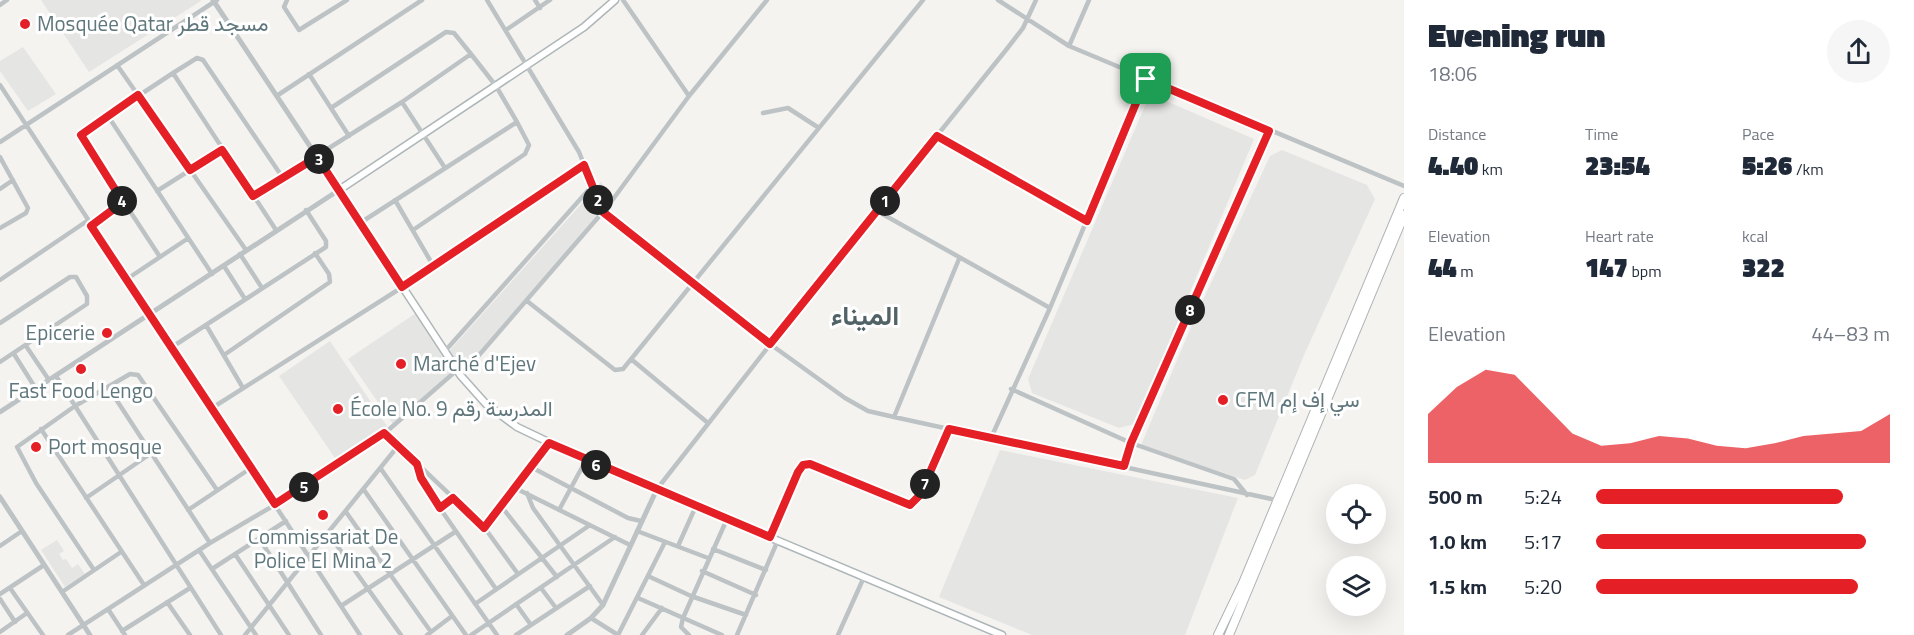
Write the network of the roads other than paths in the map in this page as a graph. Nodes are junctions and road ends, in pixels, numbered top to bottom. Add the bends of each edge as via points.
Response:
1 (7, 0) edge
2 (215, 0) edge
3 (287, 0) edge
4 (347, 0) edge
5 (422, 0) edge
6 (487, 0) edge
7 (535, 0) edge
8 (550, 0) edge
9 (615, 0) edge
10 (624, 0) edge
11 (923, 0) edge
12 (998, 0) edge
13 (1036, 0) edge
14 (1089, 0) edge
15 (763, 1) edge
16 (0, 4) edge
17 (540, 8) junction
18 (1026, 21) junction
19 (506, 30) junction
20 (1070, 46) junction
21 (471, 54) junction
22 (528, 64) junction
23 (117, 65) junction
24 (173, 73) junction
25 (309, 74) junction
26 (1146, 79) junction
27 (0, 85) edge
28 (496, 86) junction
29 (138, 95) junction
30 (278, 95) junction
31 (689, 96) junction
32 (402, 102) junction
33 (331, 108) junction
34 (763, 113) dead end
35 (108, 116) junction
36 (517, 122) junction
37 (26, 125) junction
38 (819, 128) junction
39 (1269, 131) junction
40 (424, 134) junction
41 (349, 136) junction
42 (937, 136) junction
43 (0, 142) edge
44 (222, 150) junction
45 (0, 157) edge
46 (317, 157) junction
47 (584, 165) junction
48 (445, 168) junction
49 (190, 170) junction
50 (283, 178) junction
51 (13, 180) junction
52 (592, 186) junction
53 (1404, 186) edge
54 (0, 189) edge
55 (339, 190) junction
56 (157, 191) junction
57 (253, 196) junction
58 (1404, 198) edge
59 (395, 200) junction
60 (123, 202) junction
61 (306, 210) junction
62 (877, 211) junction
63 (603, 212) junction
64 (1404, 215) edge
65 (1087, 221) junction
66 (89, 223) junction
67 (360, 223) junction
68 (0, 228) edge
69 (276, 230) junction
70 (413, 230) junction
71 (187, 239) junction
72 (243, 252) junction
73 (315, 253) junction
74 (160, 257) junction
75 (959, 258) junction
76 (224, 266) junction
77 (434, 267) junction
78 (212, 274) junction
79 (127, 279) junction
80 (0, 280) edge
81 (692, 283) junction
82 (402, 287) junction
83 (262, 288) junction
84 (245, 299) junction
85 (527, 301) junction
86 (1050, 308) junction
87 (151, 315) junction
88 (0, 323) edge
89 (206, 325) junction
90 (770, 344) junction
91 (26, 346) junction
92 (172, 347) junction
93 (445, 351) junction
94 (14, 354) junction
95 (224, 355) junction
96 (631, 359) junction
97 (0, 362) edge
98 (459, 373) junction
99 (56, 376) junction
100 (49, 380) junction
101 (108, 387) junction
102 (243, 388) junction
103 (36, 389) junction
104 (1011, 389) junction
105 (75, 406) junction
106 (212, 408) junction
107 (0, 412) edge
108 (894, 417) junction
109 (708, 423) junction
110 (41, 429) junction
111 (949, 429) junction
112 (384, 433) junction
113 (991, 438) junction
114 (549, 443) junction
115 (1131, 443) junction
116 (398, 446) junction
117 (150, 454) junction
118 (586, 460) junction
119 (417, 464) junction
120 (1124, 466) junction
121 (531, 467) junction
122 (251, 468) junction
123 (381, 469) junction
124 (119, 476) junction
125 (573, 487) junction
126 (515, 488) junction
127 (657, 489) junction
128 (218, 490) junction
129 (364, 490) junction
130 (527, 493) junction
131 (1247, 495) junction
132 (0, 497) edge
133 (86, 498) junction
134 (453, 498) junction
135 (1276, 500) junction
136 (275, 504) junction
137 (501, 506) junction
138 (696, 506) junction
139 (440, 508) junction
140 (188, 510) junction
141 (559, 510) junction
142 (346, 512) junction
143 (728, 519) junction
144 (286, 521) junction
145 (641, 521) junction
146 (590, 525) junction
147 (484, 528) junction
148 (22, 531) junction
149 (637, 531) junction
150 (455, 532) junction
151 (328, 533) junction
152 (615, 537) junction
153 (770, 537) junction
154 (259, 538) junction
155 (778, 540) junction
156 (665, 542) junction
157 (210, 543) junction
158 (434, 545) junction
159 (562, 545) junction
160 (630, 545) junction
161 (0, 546) edge
162 (678, 546) junction
163 (713, 549) junction
164 (199, 550) junction
165 (121, 552) junction
166 (235, 554) junction
167 (309, 556) junction
168 (542, 558) junction
169 (708, 558) junction
170 (412, 559) junction
171 (44, 565) junction
172 (175, 565) junction
173 (575, 565) junction
174 (212, 569) junction
175 (94, 570) junction
176 (766, 570) junction
177 (702, 571) junction
178 (390, 574) junction
179 (518, 574) junction
180 (648, 576) junction
181 (556, 577) junction
182 (864, 577) junction
183 (288, 582) junction
184 (144, 585) junction
185 (590, 586) junction
186 (10, 588) junction
187 (190, 588) junction
188 (541, 588) junction
189 (368, 589) junction
190 (496, 589) junction
191 (62, 592) junction
192 (0, 594) edge
193 (756, 595) junction
194 (691, 596) junction
195 (638, 598) junction
196 (0, 599) edge
197 (167, 602) junction
198 (475, 604) junction
199 (516, 604) junction
200 (269, 605) junction
201 (603, 605) junction
202 (341, 606) junction
203 (556, 608) junction
204 (662, 608) junction
205 (108, 609) junction
206 (27, 613) junction
207 (746, 615) junction
208 (452, 616) junction
209 (591, 618) junction
210 (683, 618) junction
211 (15, 621) junction
212 (489, 623) junction
213 (84, 625) junction
214 (531, 625) junction
215 (251, 628) junction
216 (0, 632) edge
217 (123, 633) edge
218 (429, 633) edge
219 (320, 634) edge
220 (42, 635) edge
221 (68, 635) edge
222 (90, 635) edge
223 (190, 635) edge
224 (221, 635) edge
225 (245, 635) edge
226 (256, 635) edge
227 (289, 635) edge
228 (360, 635) edge
229 (401, 635) edge
230 (466, 635) edge
231 (471, 635) edge
232 (497, 635) edge
233 (516, 635) edge
234 (567, 635) edge
235 (618, 635) edge
236 (642, 635) edge
237 (689, 635) edge
238 (722, 635) edge
239 (737, 635) edge
240 (838, 635) edge
241 (1002, 635) edge
242 (1218, 635) edge
243 (1229, 635) edge

1 - 16 street
2 - 23 street
2 - 30 street
3 - 4 street via 284,8 299,30
5 - 25 street
6 - 19 street
7 - 17 street
8 - 17 street
9 - 22 main road via 584,27
10 - 31 street
11 - 38 street
12 - 18 street
13 - 18 street
14 - 20 street
15 - 31 street
17 - 19 street
18 - 20 street
18 - 42 street
19 - 22 street
20 - 26 street
21 - 28 street
21 - 32 street
21 - 33 street via 454,33 446,32
22 - 28 main road
22 - 47 street
23 - 29 street
23 - 37 street
24 - 29 street
24 - 44 street
24 - 50 street via 197,58 202,60
25 - 30 street
25 - 33 street
26 - 39 street
26 - 65 street
27 - 37 street
28 - 36 street
28 - 40 main road
29 - 35 street
29 - 49 street
30 - 46 street
31 - 63 street
32 - 40 street
32 - 41 street
33 - 41 street
34 - 38 street via 788,108
35 - 56 street
35 - 60 street via 81,135
36 - 48 street
36 - 70 street via 529,146 525,154
37 - 43 street
37 - 66 street
38 - 81 street
39 - 53 street
39 - 115 street
40 - 48 street
40 - 55 main road
41 - 46 street
42 - 62 street
42 - 65 street
44 - 49 street
44 - 57 street
45 - 51 street
46 - 50 street
46 - 55 street
47 - 52 street
47 - 77 street
48 - 59 street
49 - 56 street
49 - 72 street
50 - 57 street
51 - 54 street
51 - 68 street via 28,208
52 - 63 street
52 - 93 street
55 - 61 street
55 - 67 main road
56 - 71 street
57 - 69 street
58 - 135 highway
59 - 67 street
59 - 70 street
60 - 66 street
60 - 74 street
61 - 69 street
61 - 73 street via 326,242 326,247
62 - 75 street
62 - 90 street
63 - 81 street
63 - 85 street
64 - 243 highway
65 - 86 street
66 - 79 street
66 - 80 street
67 - 82 main road
69 - 72 street
70 - 77 street
71 - 74 street
71 - 78 street
72 - 76 street
72 - 83 street
73 - 83 street
73 - 95 street via 330,274 330,282
74 - 79 street
75 - 86 street
75 - 108 street
76 - 78 street
76 - 84 street
77 - 82 street
78 - 87 street
79 - 87 street
81 - 90 street
81 - 96 street
82 - 93 main road
82 - 102 street
83 - 84 street
84 - 89 street
85 - 96 street via 615,370 622,369
85 - 98 street
86 - 104 street
87 - 92 street
87 - 99 street
88 - 91 street via 70,277 76,278 87,296 87,304
89 - 92 street
89 - 95 street
90 - 108 street via 845,398 868,411
90 - 109 street
91 - 94 street
91 - 100 street
92 - 106 street
93 - 98 main road
94 - 97 street
94 - 103 street
95 - 102 street
96 - 109 street
98 - 112 street
98 - 114 main road via 498,413
99 - 100 street
99 - 105 street
100 - 103 street
101 - 105 street
101 - 117 street
101 - 128 street via 130,374 138,375
102 - 106 street
103 - 107 street
104 - 113 street
104 - 115 street
105 - 110 street
105 - 124 street
106 - 122 street
108 - 111 street
109 - 127 street
110 - 133 street
110 - 175 street via 18,444 18,452
111 - 113 street
111 - 153 street via 920,495 910,505 810,464 803,465
112 - 116 street
112 - 136 street
113 - 120 street
114 - 118 main road
114 - 121 street
115 - 120 street
115 - 131 street via 1234,479
116 - 119 street
116 - 123 street
117 - 124 street
117 - 140 street
118 - 125 street
118 - 127 main road
119 - 134 street
119 - 139 street
120 - 131 street
121 - 125 street
121 - 126 street
122 - 128 street
122 - 136 street
123 - 129 street
123 - 158 street
124 - 133 street
124 - 172 street
125 - 141 street
125 - 145 street via 628,518
126 - 130 street
126 - 137 street
127 - 138 main road
127 - 145 street
128 - 140 street
129 - 142 street
129 - 170 street
130 - 141 street
130 - 159 street via 533,508
131 - 135 street
132 - 148 street
133 - 165 street
134 - 139 street
134 - 147 street
135 - 242 highway
136 - 144 street
136 - 157 street
137 - 147 street
137 - 168 street
138 - 143 main road
138 - 162 street
139 - 150 street
140 - 157 street
141 - 146 street
142 - 151 street
142 - 178 street
143 - 153 main road
143 - 163 street
144 - 154 street
144 - 167 street
145 - 149 street
146 - 152 street
146 - 159 street
147 - 179 street
148 - 161 street
148 - 171 street
149 - 156 street
149 - 160 street
150 - 158 street
150 - 190 street
151 - 167 street
151 - 189 street
152 - 160 street
152 - 173 street
153 - 155 main road
154 - 166 street
154 - 183 street
155 - 176 street
155 - 182 main road
156 - 162 street
156 - 180 street
157 - 164 street
158 - 170 street
158 - 198 street
159 - 168 street
159 - 173 street
160 - 201 street
162 - 169 street
163 - 169 street
163 - 176 street
164 - 172 street
164 - 174 street
165 - 175 street
165 - 184 street
166 - 174 street
166 - 200 street
167 - 183 street
167 - 202 street
168 - 179 street
168 - 181 street
169 - 177 street
170 - 178 street
170 - 208 street
171 - 186 street
171 - 191 street
172 - 184 street
172 - 187 street
173 - 181 street
173 - 185 street
174 - 215 street
175 - 191 street
176 - 193 street
177 - 193 street
177 - 194 street
178 - 189 street
178 - 218 street
179 - 190 street
180 - 194 street
180 - 195 street
181 - 188 street
182 - 240 street
182 - 241 main road
183 - 200 street
183 - 219 street
184 - 205 street
185 - 201 street
185 - 203 street
186 - 192 street
186 - 206 street
187 - 197 street
187 - 224 street
188 - 199 street
188 - 203 street
189 - 202 street
189 - 229 street
190 - 198 street
191 - 213 street
193 - 207 street
194 - 207 street
194 - 210 street
195 - 204 street
195 - 235 street
196 - 211 street
197 - 217 street
197 - 223 street
198 - 212 street
199 - 212 street
199 - 214 street
200 - 215 street
200 - 227 street
201 - 209 street
202 - 228 street
203 - 214 street
204 - 210 street
204 - 236 street
205 - 213 street
205 - 217 street
206 - 211 street
206 - 220 street
207 - 239 street
208 - 218 street
208 - 230 street
209 - 234 street
209 - 235 street
210 - 237 street via 681,627
210 - 238 street
211 - 216 street
212 - 231 street
212 - 232 street
213 - 221 street
213 - 222 street
214 - 233 street
215 - 225 street
215 - 226 street

